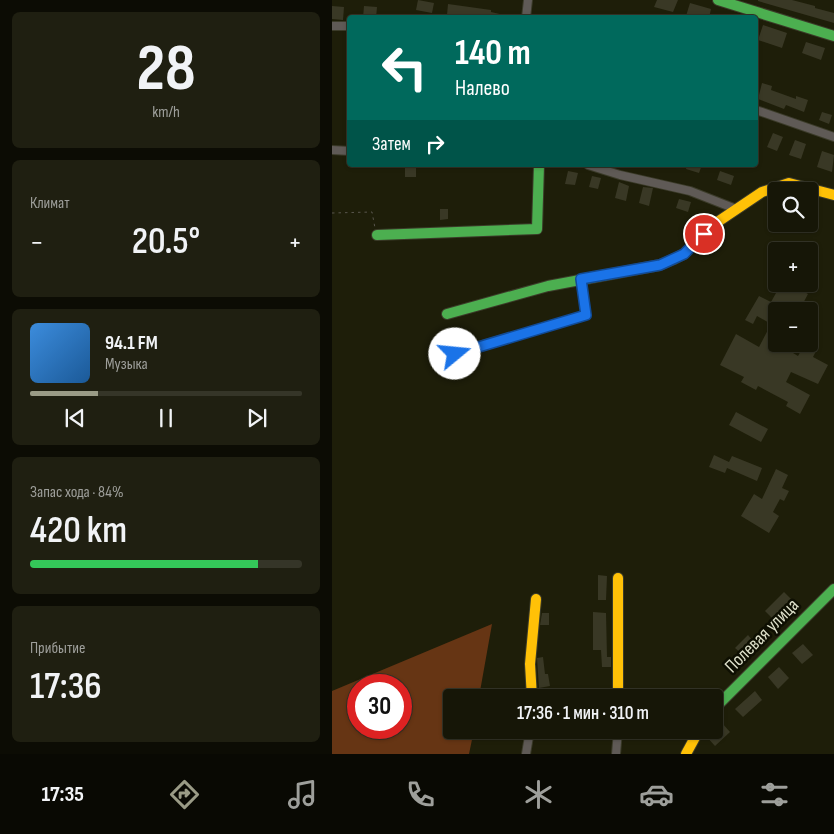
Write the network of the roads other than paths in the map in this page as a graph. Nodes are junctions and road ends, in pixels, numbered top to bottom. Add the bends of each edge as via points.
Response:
1 (528, 0) edge
2 (718, 0) edge
3 (526, 15) edge
4 (332, 26) edge
5 (347, 26) edge
6 (834, 36) edge
7 (758, 111) edge
8 (834, 137) edge
9 (332, 150) edge
10 (347, 150) edge
11 (539, 167) edge
12 (594, 167) edge
13 (834, 195) edge
14 (736, 210) junction
15 (377, 235) road end
16 (581, 279) junction
17 (447, 314) dead end
18 (455, 354) dead end
19 (618, 578) dead end
20 (834, 589) edge
21 (536, 599) dead end
22 (531, 689) edge
23 (618, 689) edge
24 (723, 699) edge
25 (528, 739) edge
26 (617, 739) edge
27 (694, 739) edge
28 (526, 754) edge
29 (616, 754) edge
30 (686, 754) edge

1 - 3 street
2 - 6 street
4 - 5 street
7 - 8 street
9 - 10 street
11 - 15 street via 537,229
12 - 14 street via 690,192
13 - 14 street via 789,183 762,192
14 - 16 street via 713,225 684,254 660,265
16 - 17 street
16 - 18 street via 586,315
19 - 23 street
20 - 24 street, Полевая улица
21 - 22 street via 530,664
25 - 28 street
26 - 29 street
27 - 30 street

